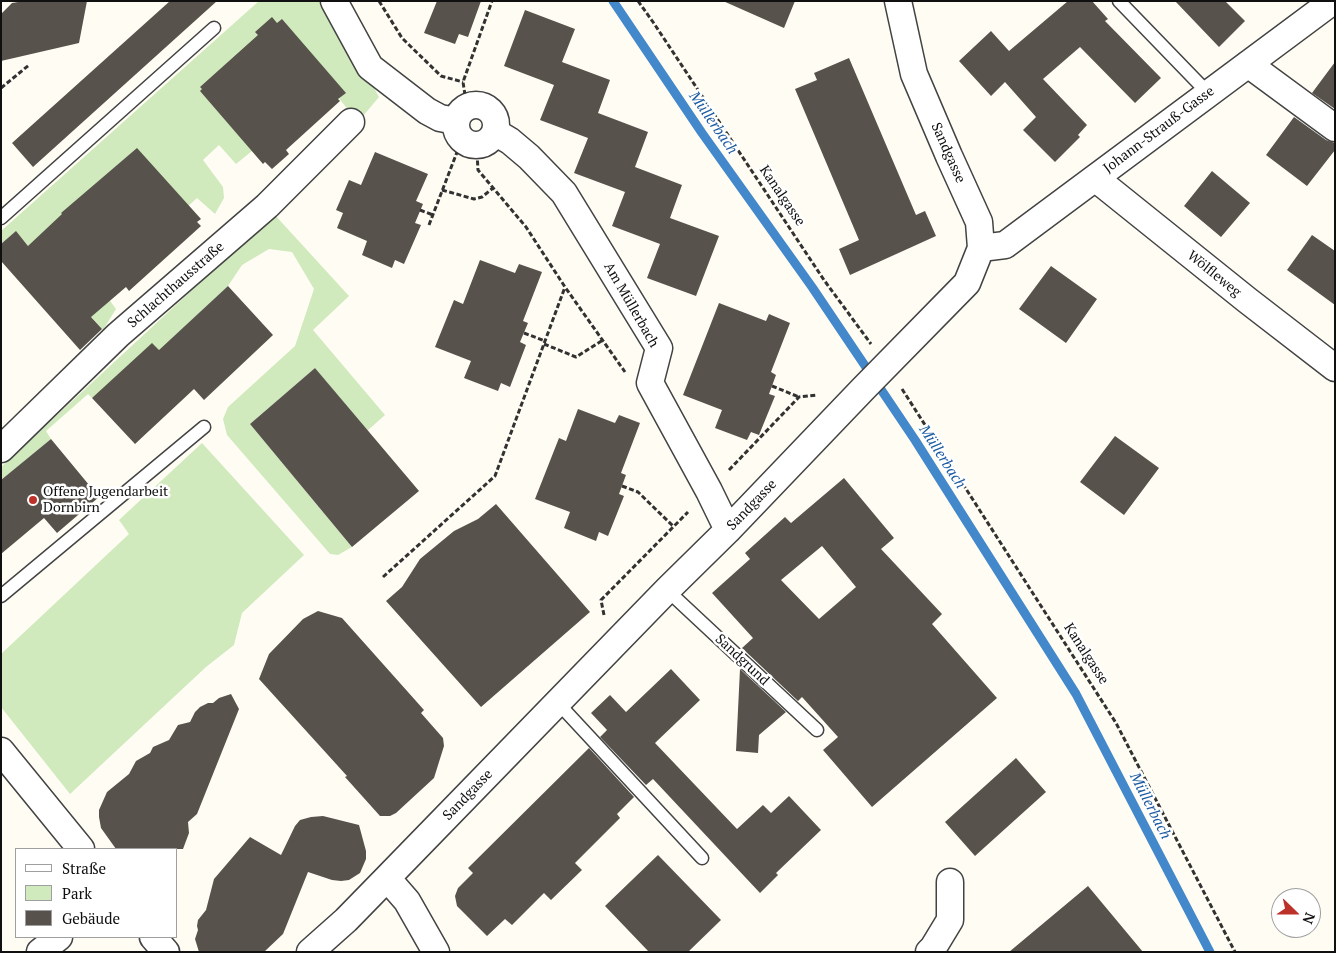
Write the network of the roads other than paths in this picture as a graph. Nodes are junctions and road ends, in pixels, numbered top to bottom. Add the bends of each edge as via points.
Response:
1 (334, 1) edge
2 (898, 1) edge
3 (1119, 1) edge
4 (1333, 1) edge
5 (214, 28) dead end
6 (1248, 64) junction
7 (1208, 93) junction
8 (351, 122) dead end
9 (1335, 128) edge
10 (1095, 178) junction
11 (1, 218) edge
12 (982, 248) junction
13 (1335, 368) edge
14 (204, 427) dead end
15 (1, 449) edge
16 (728, 530) junction
17 (667, 590) junction
18 (1, 596) edge
19 (558, 703) junction
20 (817, 730) dead end
21 (1, 751) edge
22 (80, 848) edge
23 (702, 858) dead end
24 (388, 878) junction
25 (950, 882) dead end
26 (58, 938) edge
27 (154, 938) edge
28 (40, 952) edge
29 (166, 952) edge
30 (310, 952) edge
31 (436, 952) edge
32 (929, 952) edge

1 - 16 street, Am Müllerbach via 370,68 440,118 470,121 510,141 564,193 659,348 650,383
2 - 12 street, Sandgasse via 914,74 980,222
3 - 7 lane
4 - 6 street, Johann-Strauß-Gasse
5 - 11 lane
6 - 7 street, Johann-Strauß-Gasse
6 - 9 street
7 - 10 street, Johann-Strauß-Gasse
8 - 15 street, Schlachthausstraße via 266,206 118,335
10 - 12 street, Johann-Strauß-Gasse via 1005,245
10 - 13 street, Wölfleweg
12 - 16 street, Sandgasse via 967,283
14 - 18 lane
16 - 17 street, Sandgasse
17 - 19 street, Sandgasse
17 - 20 lane, Sandgrund
19 - 23 lane
19 - 24 street, Sandgasse
21 - 22 street
24 - 30 street
24 - 31 street via 407,900
25 - 32 street via 950,920
26 - 28 street
27 - 29 street

